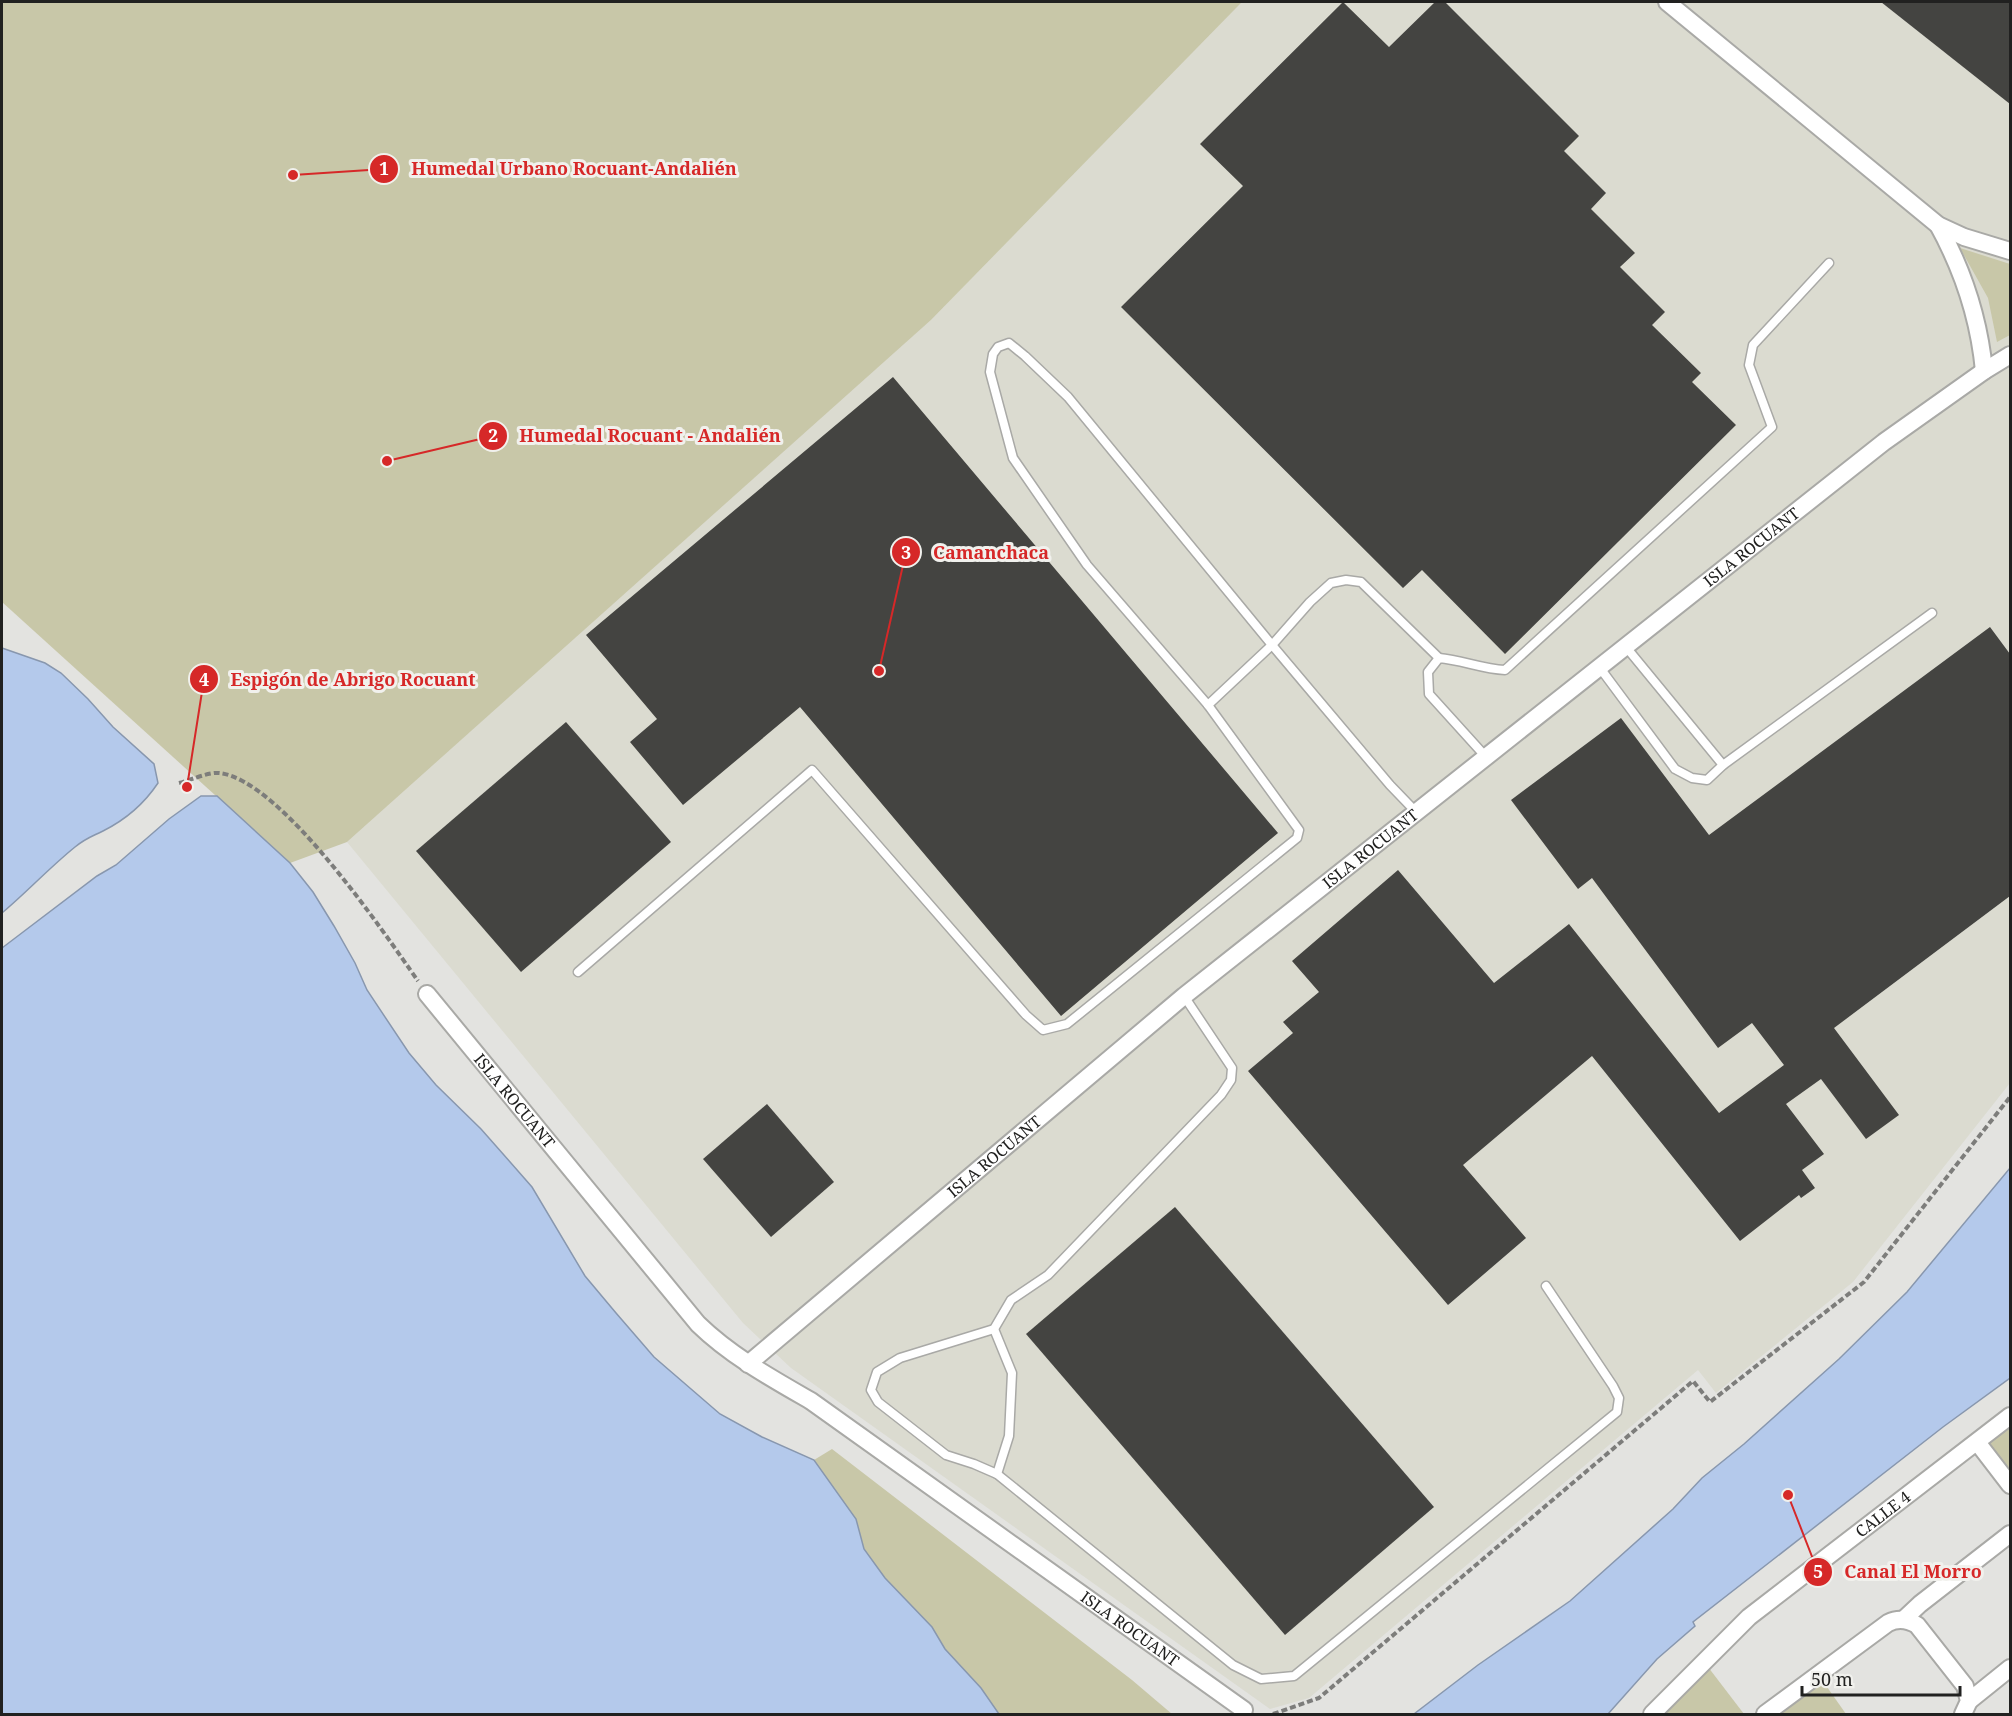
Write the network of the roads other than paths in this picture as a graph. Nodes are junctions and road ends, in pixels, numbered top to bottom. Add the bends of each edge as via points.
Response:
1 (1667, 2) edge
2 (1938, 225) junction
3 (2010, 251) edge
4 (1830, 263) dead end
5 (2010, 356) edge
6 (1984, 372) junction
7 (1932, 613) dead end
8 (1272, 645) junction
9 (1626, 647) junction
10 (1439, 658) junction
11 (1599, 668) junction
12 (1208, 705) junction
13 (1486, 758) junction
14 (1723, 765) junction
15 (1417, 813) junction
16 (578, 972) dead end
17 (427, 994) road end
18 (1184, 996) junction
19 (1546, 1287) dead end
20 (994, 1329) junction
21 (748, 1364) junction
22 (2010, 1416) edge
23 (1977, 1442) junction
24 (997, 1474) junction
25 (2010, 1485) edge
26 (2010, 1534) edge
27 (1904, 1619) junction
28 (2010, 1668) edge
29 (1966, 1708) edge
30 (1244, 1710) dead end
31 (1652, 1714) edge
32 (1765, 1714) edge

1 - 2 street
2 - 3 street
2 - 6 street via 1973,305
4 - 10 lane via 1753,345 1749,365 1772,427 1505,670
5 - 6 street, ISLA ROCUANT
6 - 9 street, ISLA ROCUANT via 1884,442
7 - 14 lane
8 - 10 lane via 1331,583 1346,580 1361,582
8 - 12 lane
8 - 12 lane via 1068,397 1009,343 998,347 990,372 1013,458 1087,565
8 - 15 lane
9 - 11 street, ISLA ROCUANT
9 - 14 lane
10 - 13 lane via 1428,672 1429,694
11 - 13 street, ISLA ROCUANT
11 - 14 lane via 1675,769 1707,780
12 - 16 lane via 1296,825 1298,838 1067,1024 1043,1030 1026,1015 812,770
13 - 15 street, ISLA ROCUANT
15 - 18 street, ISLA ROCUANT
17 - 21 street, ISLA ROCUANT via 698,1324
18 - 20 lane via 1232,1068 1231,1080 1048,1275 1011,1300
18 - 21 street, ISLA ROCUANT
19 - 24 lane via 1613,1386 1619,1398 1617,1412 1294,1676 1262,1679 1233,1665
20 - 24 lane via 1012,1373 1009,1436
20 - 24 lane via 900,1358 877,1372 871,1390 878,1402 946,1455
21 - 30 street, ISLA ROCUANT via 811,1401
22 - 23 street, CALLE 4
23 - 25 street
23 - 31 street, CALLE 4 via 1749,1617
26 - 27 street
27 - 29 street via 1921,1631 1965,1686
27 - 32 street via 1888,1623
28 - 29 street

